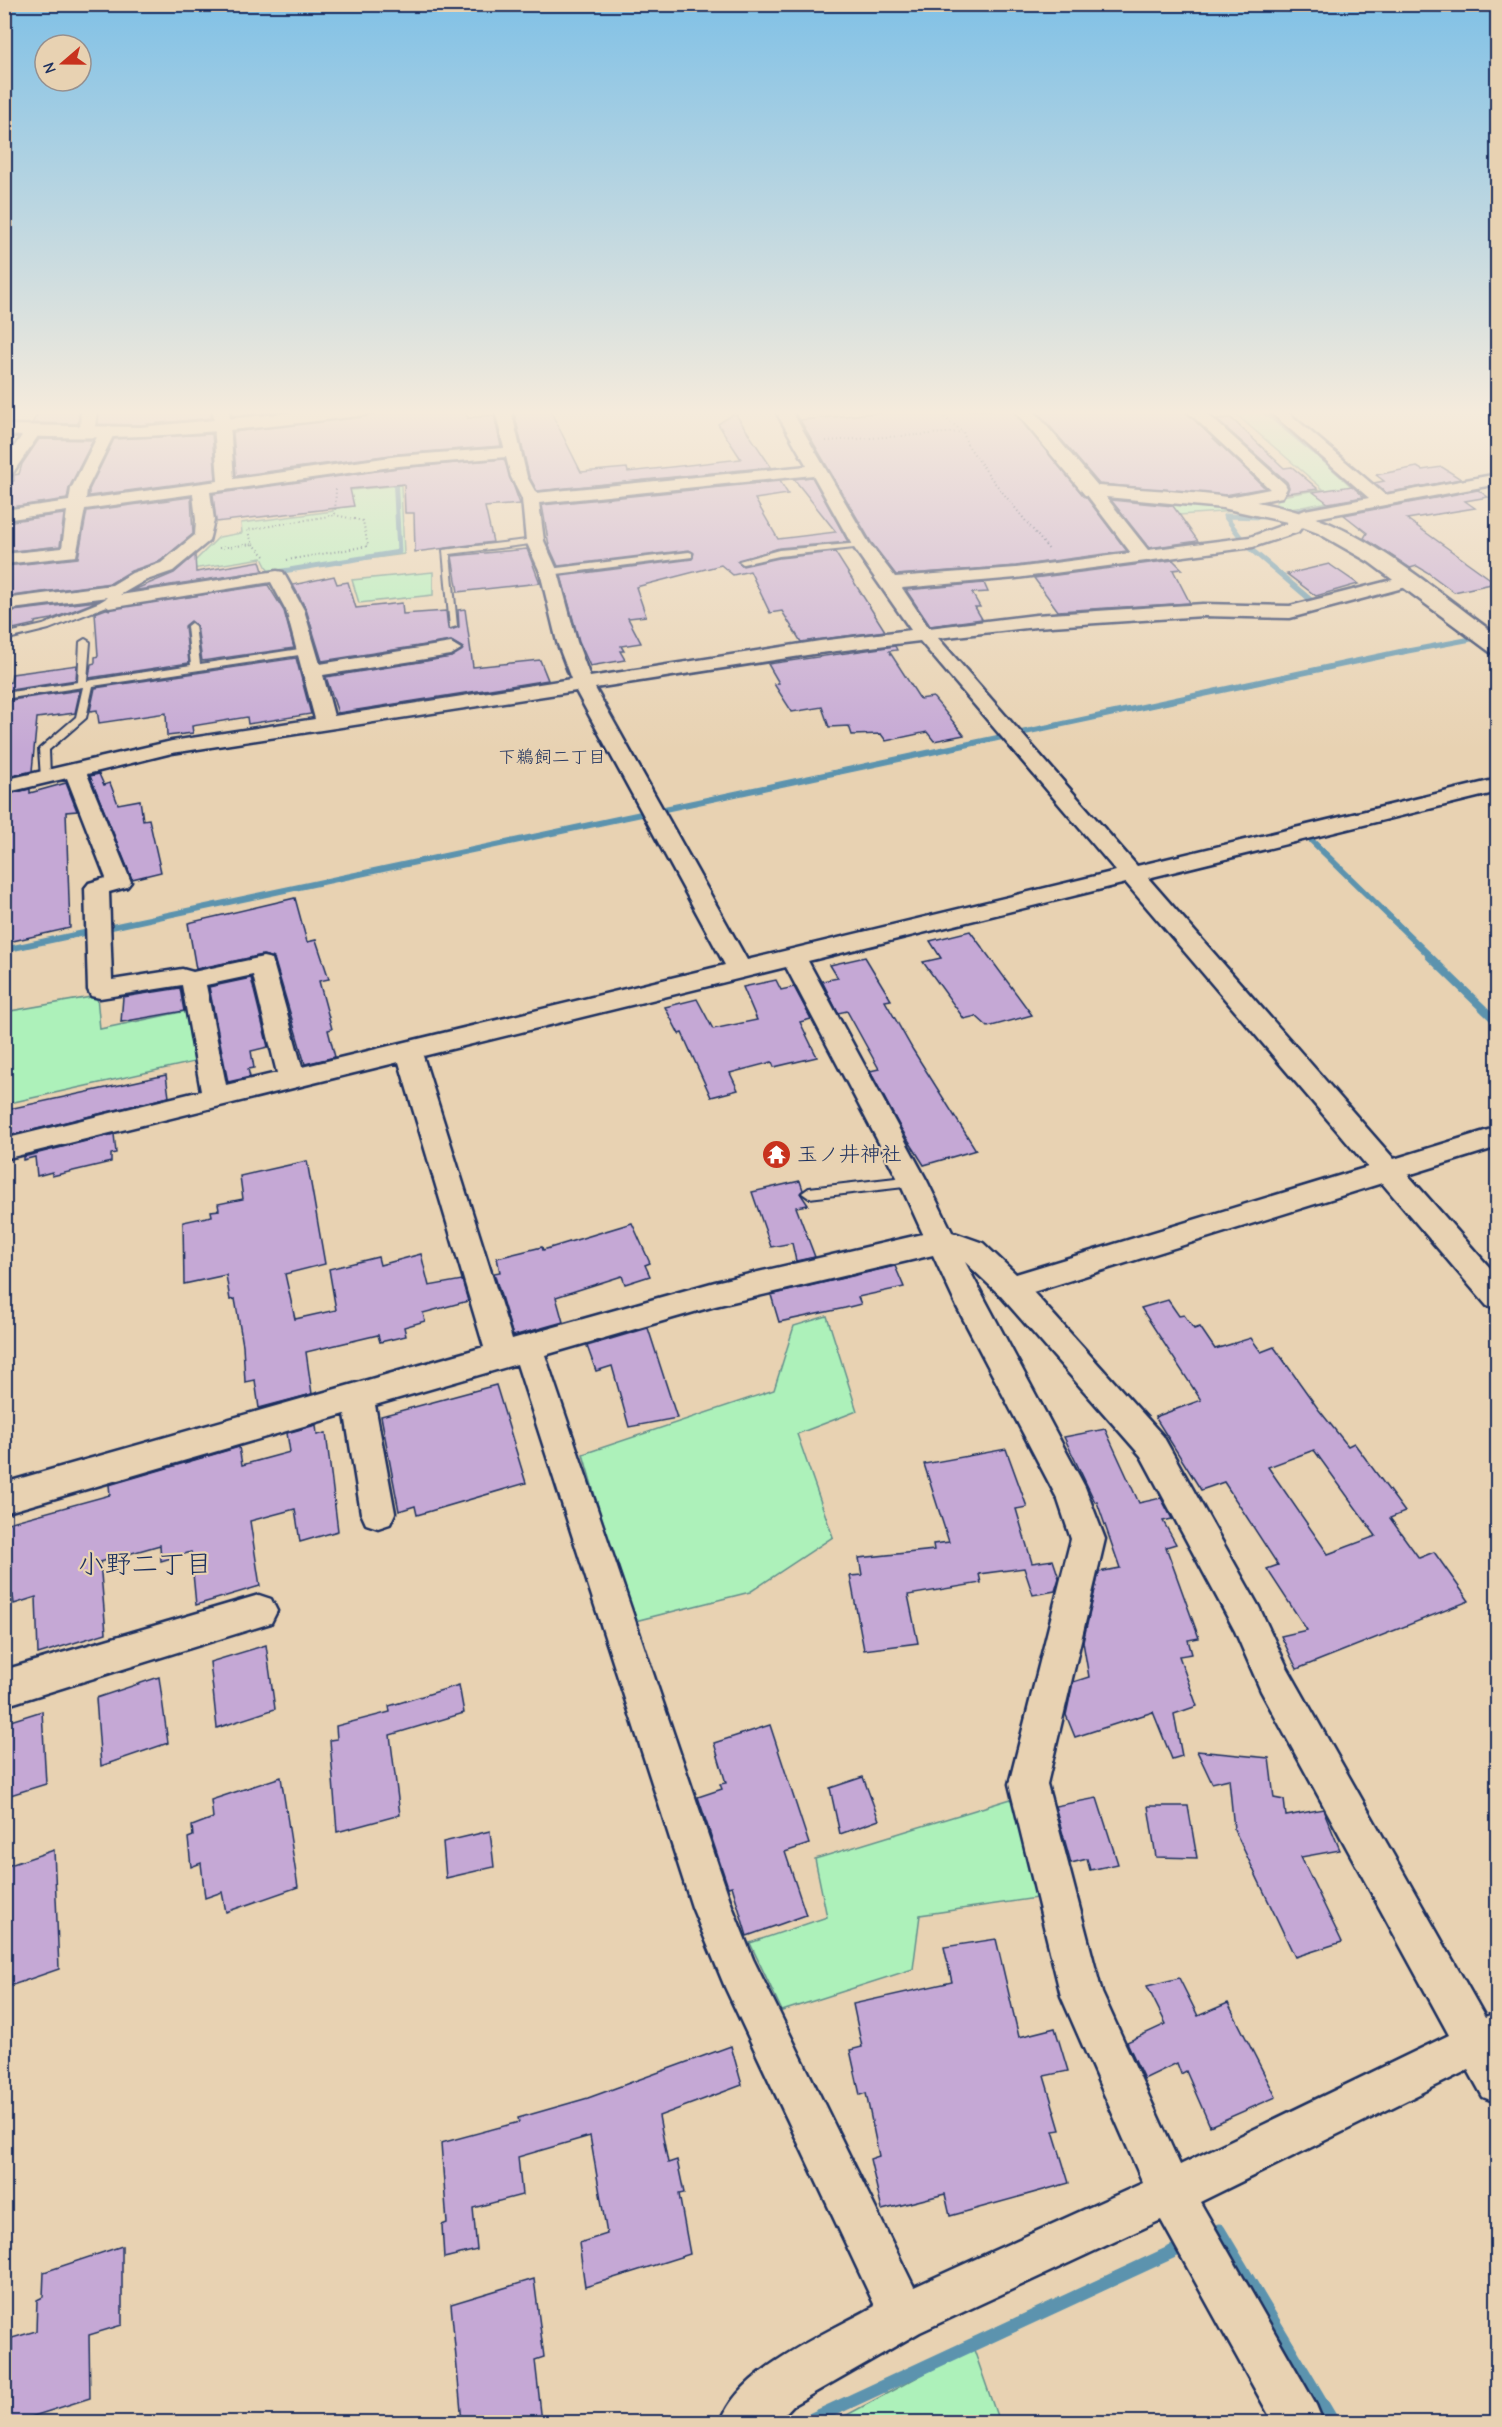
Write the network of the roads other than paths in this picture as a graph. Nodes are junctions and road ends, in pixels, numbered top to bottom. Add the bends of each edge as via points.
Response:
1 (74, 523) edge
2 (205, 523) edge
3 (533, 523) edge
4 (849, 523) edge
5 (1117, 523) edge
6 (1296, 523) edge
7 (1309, 523) edge
8 (535, 541) junction
9 (861, 545) junction
10 (690, 555) dead end
11 (1143, 556) junction
12 (4, 559) edge
13 (743, 561) dead end
14 (549, 572) junction
15 (1408, 581) junction
16 (890, 583) junction
17 (112, 596) junction
18 (4, 605) edge
19 (191, 626) dead end
20 (453, 626) dead end
21 (924, 633) junction
22 (4, 637) edge
23 (1488, 640) edge
24 (85, 642) dead end
25 (451, 650) dead end
26 (306, 651) junction
27 (196, 668) junction
28 (311, 671) junction
29 (582, 682) junction
30 (86, 685) junction
31 (4, 696) edge
32 (326, 722) junction
33 (74, 769) junction
34 (45, 776) junction
35 (1497, 785) edge
36 (4, 787) edge
37 (1132, 873) junction
38 (793, 956) junction
39 (741, 971) junction
40 (193, 980) junction
41 (409, 1051) junction
42 (292, 1079) junction
43 (215, 1098) junction
44 (1497, 1137) edge
45 (4, 1149) edge
46 (1385, 1170) junction
47 (913, 1181) junction
48 (809, 1193) dead end
49 (943, 1241) junction
50 (1011, 1287) junction
51 (1497, 1298) edge
52 (514, 1351) junction
53 (358, 1396) junction
54 (4, 1498) edge
55 (378, 1513) dead end
56 (259, 1611) dead end
57 (4, 1688) edge
58 (1486, 2038) edge
59 (1497, 2082) edge
60 (1170, 2193) junction
61 (904, 2316) junction
62 (746, 2422) edge
63 (1299, 2422) edge

1 - 12 street via 70,552
2 - 17 street via 203,537 167,567 138,577
3 - 8 street
4 - 9 street
5 - 11 street
6 - 11 street via 1253,542
7 - 15 main road via 1346,539
8 - 14 street
8 - 20 lane via 446,552
9 - 13 lane via 779,553
9 - 16 street
10 - 14 lane
11 - 16 street
14 - 29 street
15 - 21 street via 1290,612 1203,610
15 - 23 main road
16 - 21 street via 912,621
17 - 18 street
17 - 22 lane via 46,627
17 - 26 street via 277,576 295,610
19 - 27 lane
21 - 29 street
21 - 37 street
24 - 30 lane
25 - 28 street
26 - 27 lane
26 - 28 street
27 - 30 lane
28 - 32 street
29 - 32 street
29 - 39 street
30 - 31 lane
30 - 34 lane via 81,718 44,749
32 - 33 street via 172,747
33 - 34 street
33 - 40 street via 119,882 97,888 100,990 182,977
34 - 36 street
35 - 37 street
37 - 38 street
37 - 46 street
38 - 39 street
38 - 47 street
39 - 41 street
40 - 42 street via 263,965
40 - 43 street
41 - 42 street
41 - 52 street
42 - 43 street
43 - 45 street
44 - 46 street
46 - 50 street
46 - 51 street
47 - 48 lane
47 - 49 street
49 - 50 street via 973,1251
49 - 52 street via 715,1294
49 - 60 street via 972,1307 1073,1497 1088,1539 1028,1784 1082,1996
50 - 58 street via 1152,1446 1247,1619 1274,1680
52 - 53 street
52 - 61 street via 712,1908 748,1994
53 - 54 street
53 - 55 street
56 - 57 street
58 - 59 street
58 - 60 street
60 - 61 street
60 - 63 street
61 - 62 street via 777,2388

